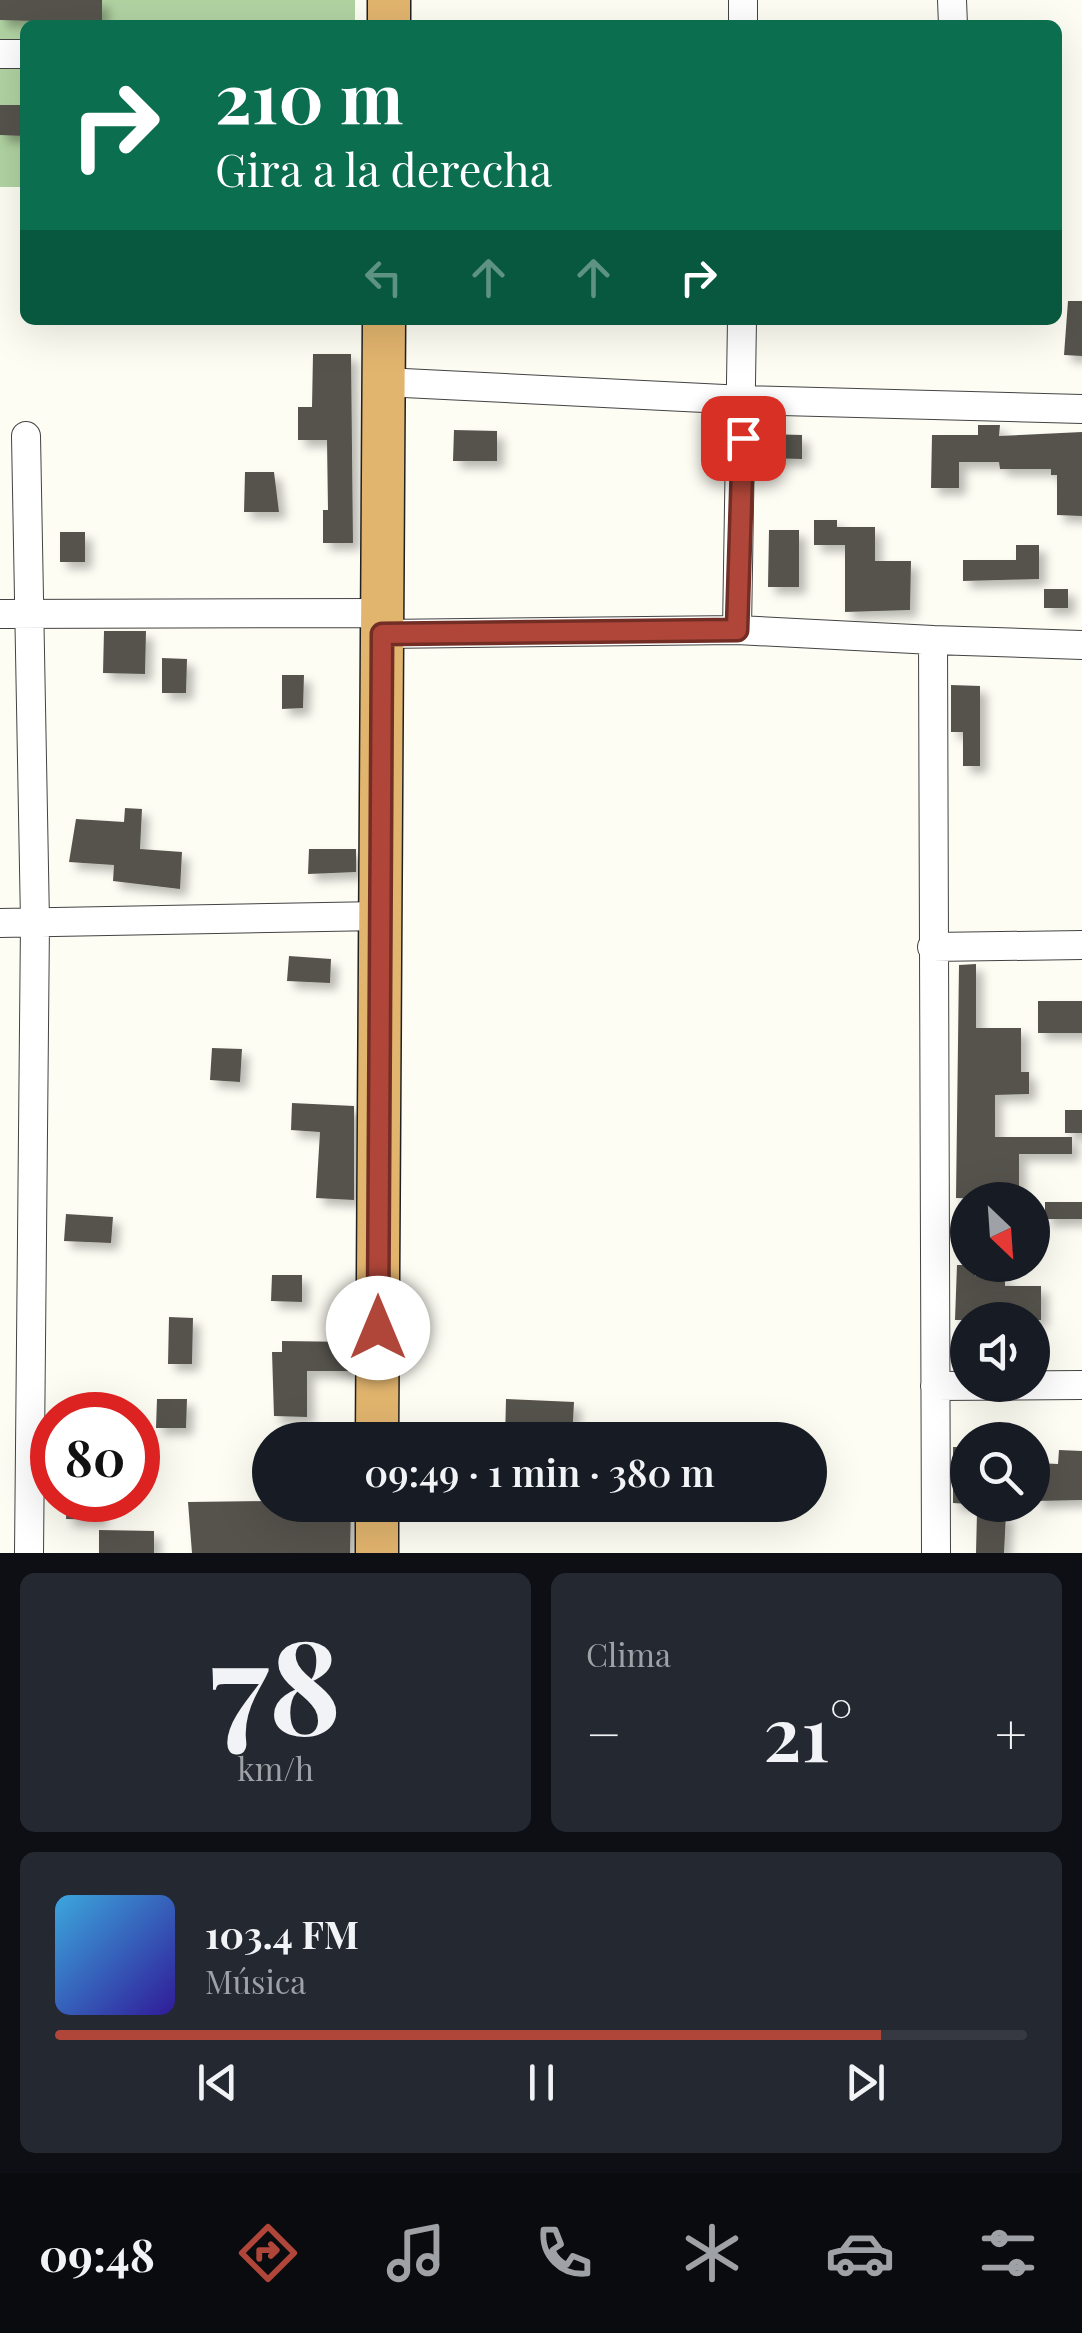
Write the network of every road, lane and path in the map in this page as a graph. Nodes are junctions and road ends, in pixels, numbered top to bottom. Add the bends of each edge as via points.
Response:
1 (384, 325) edge
2 (742, 325) edge
3 (384, 382) junction
4 (744, 400) junction
5 (1082, 408) edge
6 (26, 436) dead end
7 (30, 613) junction
8 (0, 614) edge
9 (382, 624) junction
10 (737, 630) junction
11 (933, 640) junction
12 (1082, 645) edge
13 (380, 916) junction
14 (35, 922) junction
15 (0, 923) edge
16 (1082, 945) edge
17 (932, 947) junction
18 (935, 1386) junction
19 (1082, 1386) edge
20 (377, 1422) edge
21 (377, 1522) edge
22 (28, 1553) edge
23 (377, 1553) edge
24 (936, 1553) edge

1 - 3 highway
2 - 4 street
3 - 4 street
3 - 9 highway
4 - 5 street
4 - 10 street
6 - 7 street
7 - 8 street
7 - 9 street
7 - 14 street
9 - 10 street
9 - 13 highway
10 - 11 street
11 - 12 street
11 - 17 street
13 - 14 street
13 - 20 highway
14 - 15 street
14 - 22 street
16 - 17 street
17 - 18 street
18 - 19 street
18 - 24 street
21 - 23 highway

